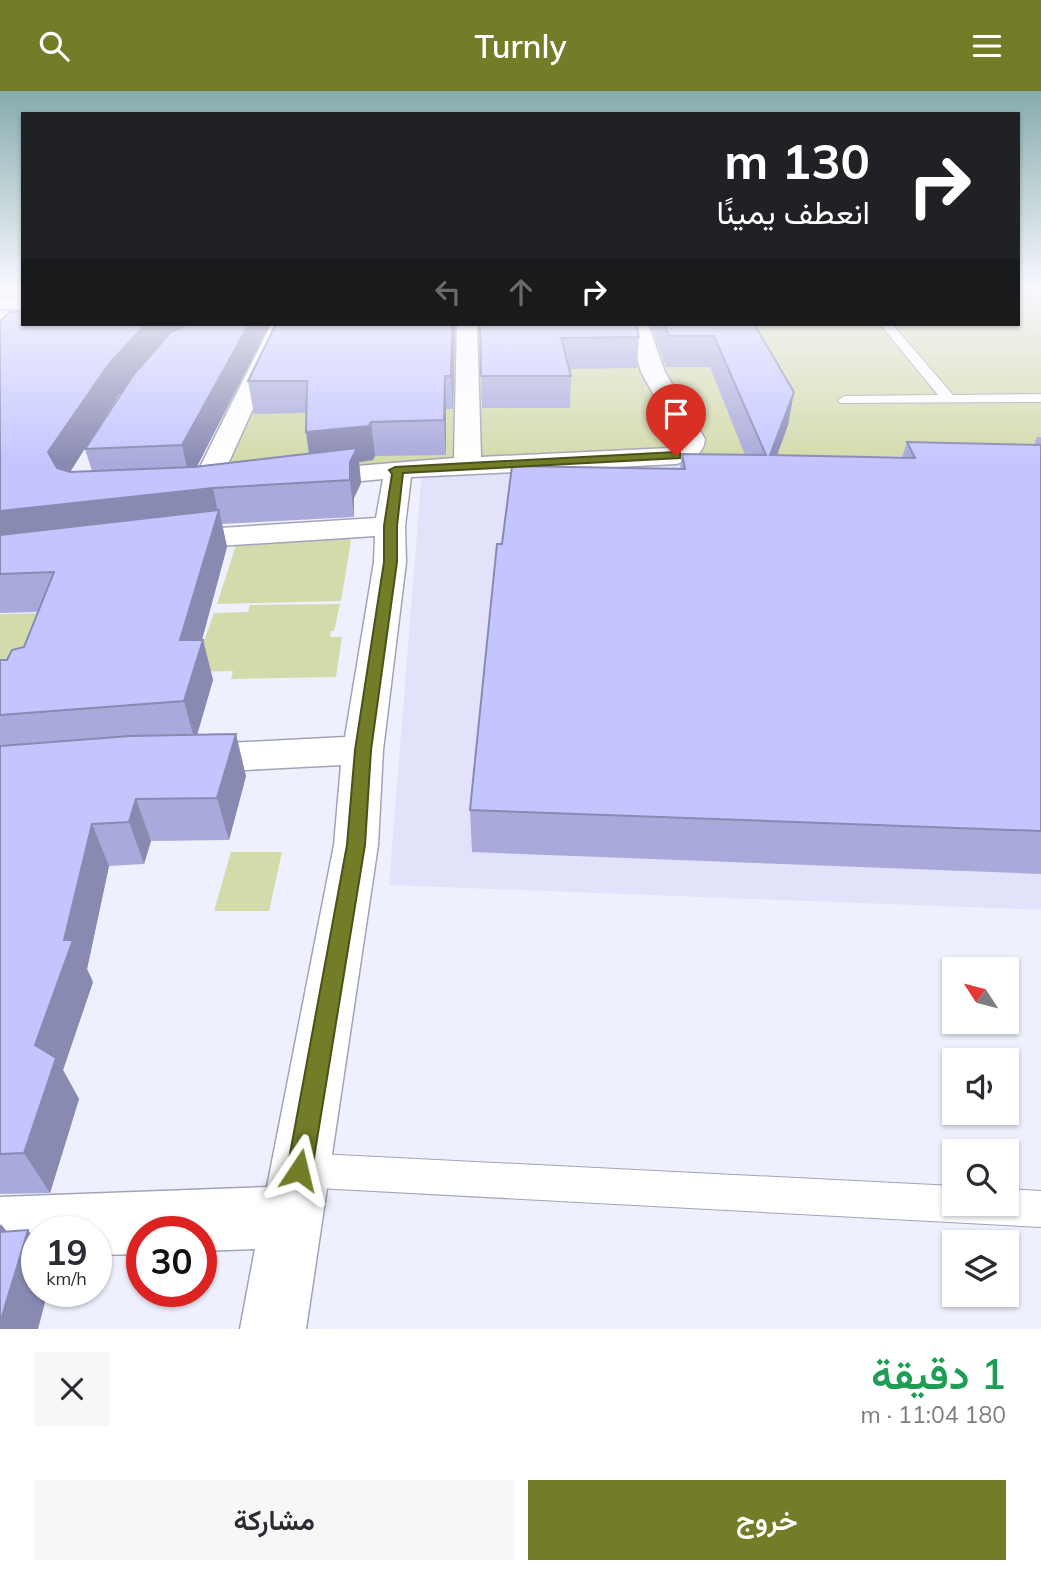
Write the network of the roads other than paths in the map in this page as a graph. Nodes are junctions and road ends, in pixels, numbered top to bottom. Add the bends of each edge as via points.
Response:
1 (270, 347) edge
2 (467, 347) edge
3 (645, 347) edge
4 (905, 347) edge
5 (1041, 398) edge
6 (948, 399) junction
7 (845, 400) dead end
8 (468, 468) junction
9 (395, 470) junction
10 (281, 482) edge
11 (202, 490) edge
12 (390, 526) junction
13 (139, 544) edge
14 (363, 750) junction
15 (158, 761) edge
16 (296, 1193) junction
17 (1041, 1209) edge
18 (0, 1228) edge
19 (273, 1329) edge

1 - 11 street
2 - 8 street
3 - 8 street via 653,372 692,439 691,448 676,456
4 - 6 lane
5 - 6 lane
6 - 7 lane
8 - 9 street
9 - 10 street
9 - 12 street
12 - 13 street
12 - 14 street via 390,562
14 - 15 street
14 - 16 street via 356,845
16 - 17 lane
16 - 18 street
16 - 19 street

